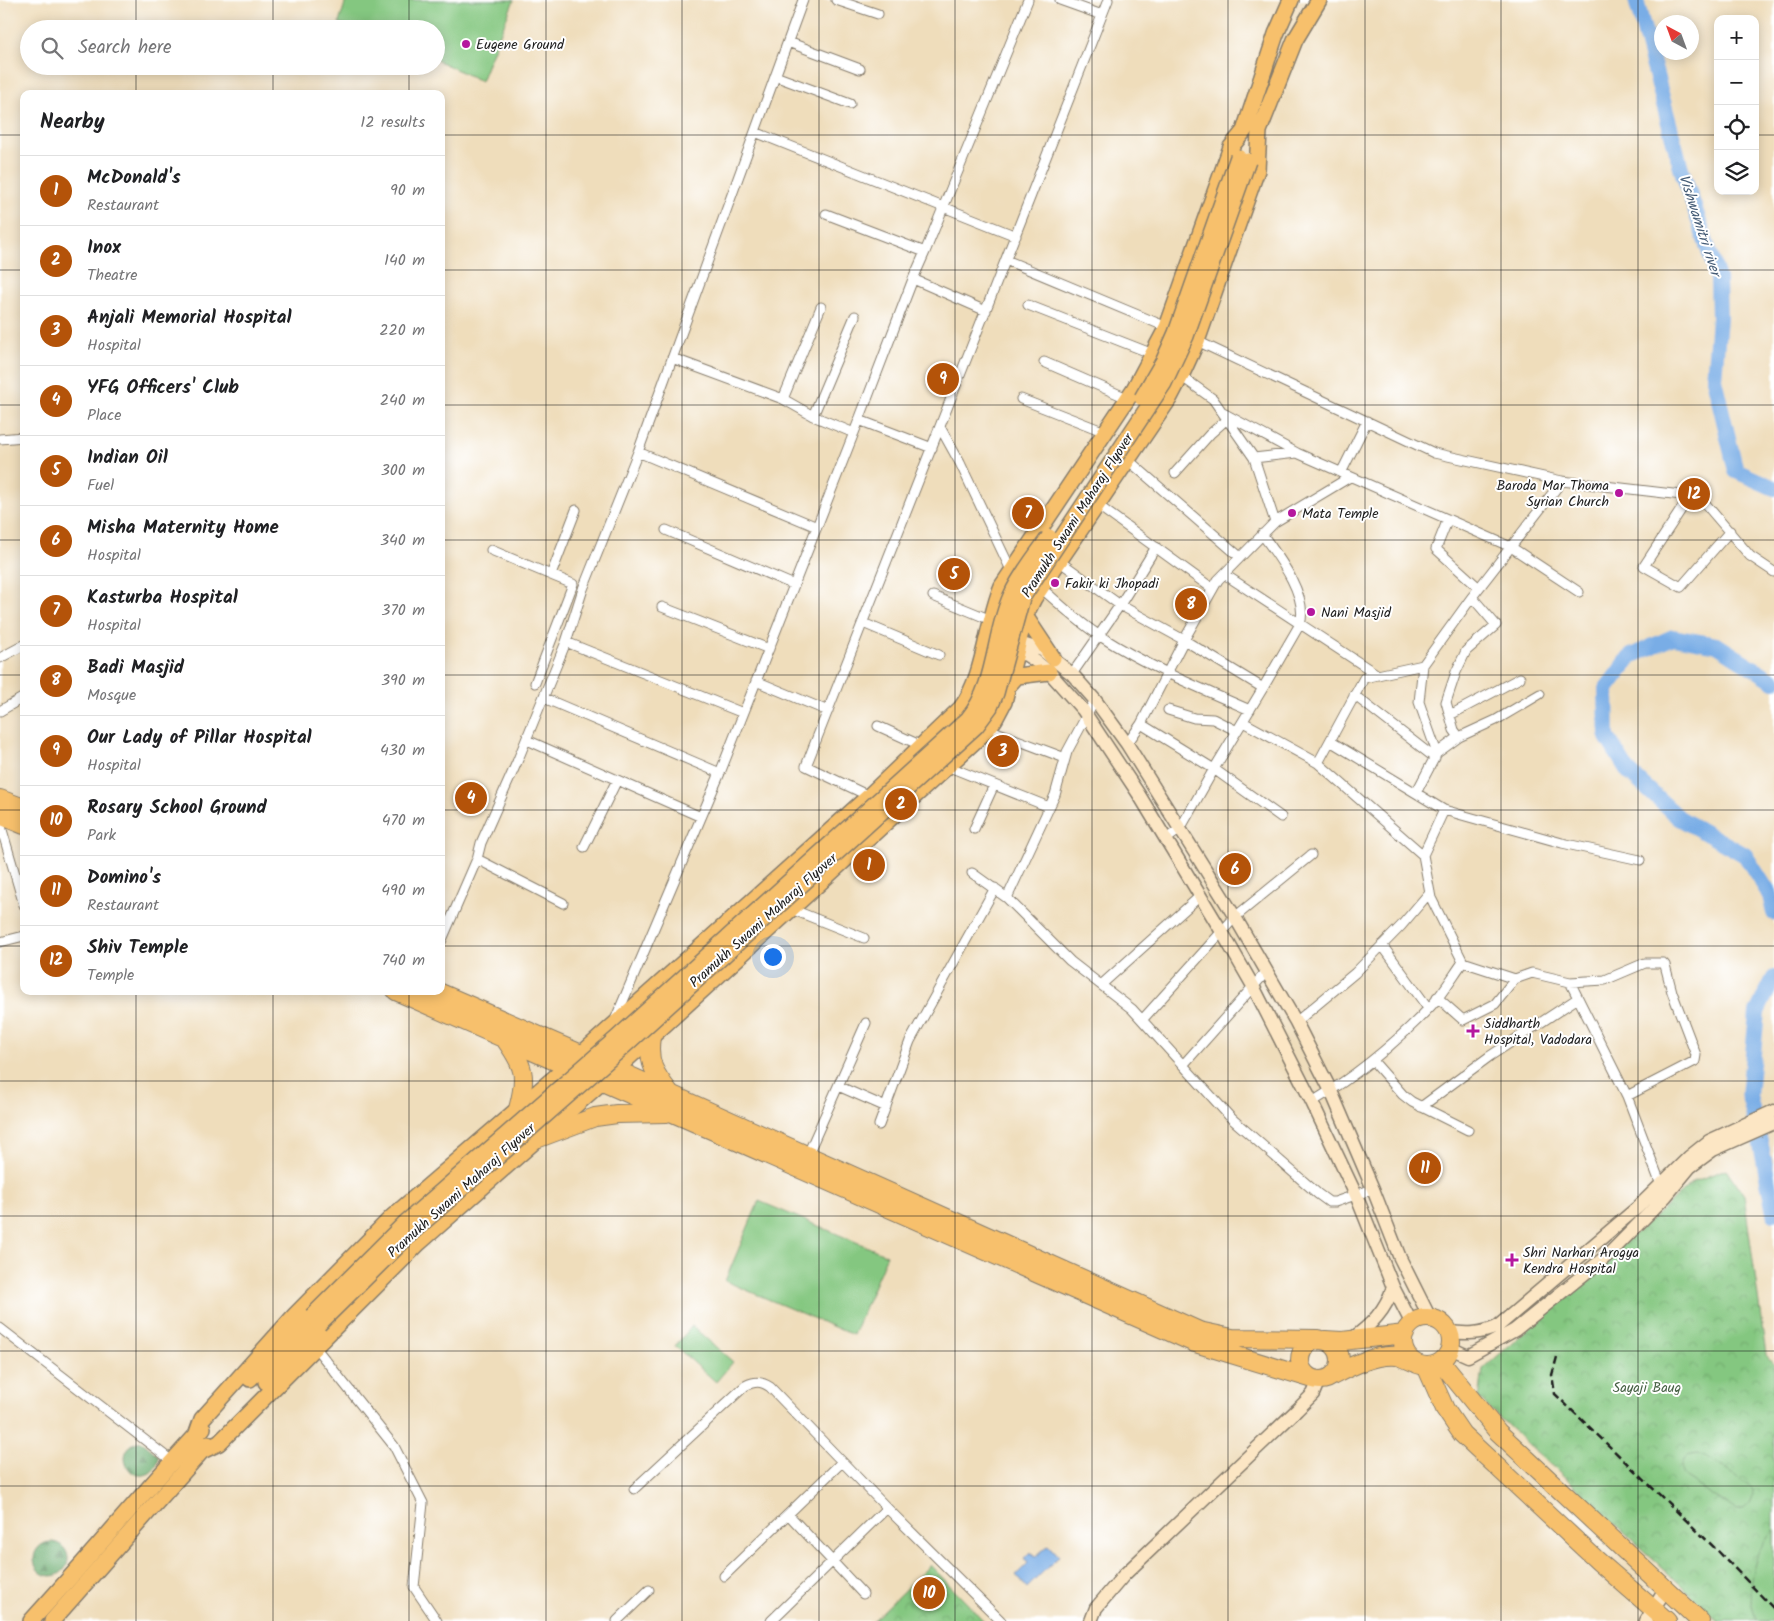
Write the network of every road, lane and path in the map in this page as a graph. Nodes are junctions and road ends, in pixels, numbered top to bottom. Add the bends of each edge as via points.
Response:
1 (803, 0) edge
2 (836, 0) edge
3 (1028, 0) edge
4 (1060, 0) edge
5 (1108, 0) edge
6 (1290, 0) edge
7 (1303, 0) edge
8 (1319, 0) edge
9 (878, 14) dead end
10 (1102, 15) junction
11 (788, 42) junction
12 (860, 69) dead end
13 (775, 76) junction
14 (850, 104) dead end
15 (1259, 131) junction
16 (755, 132) junction
17 (1244, 132) junction
18 (1243, 159) junction
19 (943, 207) junction
20 (826, 214) dead end
21 (1016, 236) junction
22 (925, 252) junction
23 (1006, 260) junction
24 (912, 279) junction
25 (1028, 305) dead end
26 (821, 307) dead end
27 (986, 311) junction
28 (855, 316) dead end
29 (1167, 327) junction
30 (1197, 341) junction
31 (1153, 354) junction
32 (672, 358) junction
33 (1044, 362) dead end
34 (1181, 376) junction
35 (1021, 398) dead end
36 (1127, 398) junction
37 (783, 399) junction
38 (813, 416) junction
39 (1225, 416) junction
40 (859, 420) junction
41 (1367, 421) junction
42 (940, 427) junction
43 (1105, 432) junction
44 (854, 433) junction
45 (20, 437) edge
46 (0, 439) edge
47 (932, 448) junction
48 (638, 452) junction
49 (1301, 455) junction
50 (1254, 458) junction
51 (1127, 459) junction
52 (1175, 473) dead end
53 (1345, 475) junction
54 (1562, 481) junction
55 (1690, 496) junction
56 (1096, 504) junction
57 (576, 510) dead end
58 (1448, 519) junction
59 (1274, 522) junction
60 (816, 527) junction
61 (666, 530) dead end
62 (1730, 531) junction
63 (1262, 534) junction
64 (1156, 547) junction
65 (1511, 547) junction
66 (491, 550) dead end
67 (1240, 558) junction
68 (1059, 561) junction
69 (1011, 570) junction
70 (1774, 572) edge
71 (1224, 574) junction
72 (551, 575) junction
73 (794, 585) junction
74 (1041, 588) junction
75 (1479, 588) junction
76 (1213, 589) junction
77 (1579, 592) dead end
78 (933, 596) dead end
79 (1472, 597) junction
80 (1120, 605) junction
81 (662, 607) dead end
82 (1025, 616) junction
83 (862, 623) junction
84 (1300, 624) junction
85 (988, 634) junction
86 (1099, 636) junction
87 (1184, 640) junction
88 (566, 642) junction
89 (20, 647) edge
90 (1017, 647) junction
91 (769, 649) junction
92 (939, 655) dead end
93 (0, 658) edge
94 (1051, 665) junction
95 (1423, 665) junction
96 (1165, 673) junction
97 (1072, 674) junction
98 (1378, 675) junction
99 (1520, 678) dead end
100 (756, 682) junction
101 (535, 683) dead end
102 (1008, 686) junction
103 (1263, 688) junction
104 (1540, 694) dead end
105 (1354, 695) junction
106 (544, 698) junction
107 (20, 699) edge
108 (1094, 700) junction
109 (1168, 710) dead end
110 (1250, 710) junction
111 (0, 711) edge
112 (828, 711) junction
113 (743, 713) junction
114 (1450, 715) junction
115 (1086, 716) junction
116 (1243, 722) junction
117 (1140, 724) junction
118 (878, 726) dead end
119 (988, 729) junction
120 (1237, 731) junction
121 (1459, 737) junction
122 (527, 740) junction
123 (1330, 741) junction
124 (1128, 744) junction
125 (922, 746) junction
126 (1436, 756) junction
127 (1065, 758) junction
128 (1318, 764) junction
129 (947, 766) junction
130 (1214, 769) junction
131 (720, 773) junction
132 (617, 780) junction
133 (994, 785) junction
134 (1416, 793) junction
135 (869, 796) junction
136 (0, 799) edge
137 (20, 806) edge
138 (1049, 807) junction
139 (1444, 810) junction
140 (0, 815) edge
141 (701, 818) junction
142 (1281, 818) dead end
143 (0, 823) edge
144 (20, 823) edge
145 (1180, 828) junction
146 (974, 829) dead end
147 (1166, 840) junction
148 (584, 847) dead end
149 (1311, 855) dead end
150 (1423, 855) junction
151 (476, 859) junction
152 (1640, 860) dead end
153 (972, 874) dead end
154 (20, 885) edge
155 (995, 888) junction
156 (1430, 892) junction
157 (1199, 897) junction
158 (1007, 898) junction
159 (563, 903) dead end
160 (791, 909) junction
161 (1235, 917) junction
162 (1222, 932) junction
163 (445, 933) edge
164 (20, 937) edge
165 (864, 938) dead end
166 (0, 942) edge
167 (1382, 945) junction
168 (1463, 962) junction
169 (1267, 971) junction
170 (1515, 979) junction
171 (1570, 982) junction
172 (1101, 984) junction
173 (1253, 986) junction
174 (445, 995) edge
175 (419, 996) edge
176 (1437, 998) junction
177 (1578, 998) junction
178 (1428, 1008) junction
179 (1142, 1020) junction
180 (1296, 1022) junction
181 (866, 1023) dead end
182 (613, 1025) junction
183 (651, 1037) junction
184 (504, 1038) junction
185 (581, 1054) junction
186 (1373, 1060) junction
187 (1182, 1064) junction
188 (568, 1066) junction
189 (609, 1076) junction
190 (838, 1086) junction
191 (1331, 1091) junction
192 (671, 1095) junction
193 (1627, 1096) junction
194 (1312, 1102) junction
195 (1421, 1106) junction
196 (886, 1107) junction
197 (518, 1109) junction
198 (1774, 1111) edge
199 (675, 1114) junction
200 (1774, 1123) edge
201 (879, 1125) dead end
202 (1468, 1130) dead end
203 (538, 1138) junction
204 (1711, 1146) junction
205 (807, 1156) junction
206 (1661, 1185) junction
207 (1373, 1189) junction
208 (1356, 1195) junction
209 (1393, 1287) junction
210 (1430, 1318) junction
211 (0, 1328) edge
212 (1408, 1329) junction
213 (1353, 1338) junction
214 (1322, 1340) junction
215 (315, 1347) junction
216 (1437, 1354) junction
217 (1321, 1378) junction
218 (224, 1417) junction
219 (196, 1436) junction
220 (202, 1451) junction
221 (172, 1461) junction
222 (842, 1462) junction
223 (634, 1489) dead end
224 (887, 1508) junction
225 (788, 1514) junction
226 (832, 1561) junction
227 (724, 1576) dead end
228 (649, 1590) dead end
229 (1665, 1590) junction
230 (863, 1594) dead end
231 (1096, 1608) junction
232 (1650, 1615) edge
233 (31, 1621) edge
234 (52, 1621) edge
235 (437, 1621) edge
236 (617, 1621) edge
237 (771, 1621) edge
238 (1001, 1621) edge
239 (1084, 1621) edge
240 (1091, 1621) edge
241 (1667, 1621) edge
242 (1700, 1621) edge

1 - 11 street
2 - 9 street
3 - 19 street
4 - 10 street
5 - 10 street
6 - 17 main road
7 - 8 main road via 1312,3
8 - 15 main road, Pramukh Swami Maharaj Flyover via 1295,40
10 - 21 street
11 - 12 street
11 - 13 street
13 - 14 street
13 - 16 street
15 - 18 main road, Pramukh Swami Maharaj Flyover
15 - 30 main road via 1257,170
16 - 19 street
16 - 32 street
17 - 18 main road, Pramukh Swami Maharaj Flyover
17 - 29 main road via 1231,147
18 - 218 main road, Pramukh Swami Maharaj Flyover, bridge via 1186,336 1174,363 1164,383 1025,592 996,693 984,717 623,1047 412,1233
19 - 21 street
19 - 22 street
20 - 22 street
21 - 23 street
22 - 24 street
23 - 27 street
23 - 29 street
24 - 27 street
24 - 40 street
25 - 31 street
26 - 37 street
27 - 42 street
28 - 38 street
29 - 30 street
29 - 31 main road
30 - 34 main road
30 - 41 street
31 - 36 main road
32 - 37 street
32 - 48 street
33 - 36 street
34 - 39 street via 1213,399
34 - 51 main road
35 - 43 street
36 - 43 main road
37 - 38 street
38 - 44 street
39 - 49 street
39 - 50 street
39 - 52 street
40 - 44 street
40 - 47 street
41 - 53 street
41 - 54 street via 1434,453
42 - 47 street
42 - 69 street
43 - 69 main road
44 - 60 street
45 - 46 street
47 - 83 street
48 - 60 street
48 - 88 street via 583,589
49 - 50 street
49 - 53 street
50 - 59 street
51 - 56 main road
51 - 67 street
53 - 58 street
53 - 59 street
54 - 55 street
54 - 65 street
55 - 62 street via 1704,501
55 - 62 street via 1644,566 1681,587
56 - 64 street
56 - 68 main road
57 - 72 street
58 - 65 street
58 - 75 street via 1436,549
59 - 63 street
60 - 73 street
61 - 73 street
62 - 70 street via 1750,556
63 - 67 street
63 - 84 street via 1292,576 1303,615
64 - 76 street
64 - 80 street
65 - 75 street
65 - 77 street
66 - 72 street
67 - 71 street
68 - 74 main road
68 - 80 street
69 - 85 main road via 1002,586
71 - 76 street
71 - 84 street
72 - 101 street via 573,584
73 - 91 street
74 - 82 main road
74 - 86 street
75 - 79 street
76 - 87 street
78 - 85 street
79 - 95 street
79 - 114 street via 1496,625 1466,651 1446,702
80 - 86 street
80 - 87 street
81 - 91 street
82 - 90 main road
82 - 94 main road
83 - 92 street
83 - 112 street
84 - 98 street
84 - 103 street
85 - 90 street
85 - 125 main road via 969,698
86 - 96 street
86 - 97 street
87 - 96 street
87 - 103 street
88 - 106 street
88 - 113 street
89 - 93 street
90 - 94 street via 1042,650
90 - 102 main road
91 - 100 street
94 - 97 street
94 - 102 main road via 1017,676
94 - 115 street
95 - 98 street
95 - 126 street via 1419,702
96 - 110 street
96 - 117 street
97 - 108 street
98 - 105 street via 1364,678
99 - 114 street
100 - 112 street
100 - 113 street
102 - 119 main road via 1004,702
103 - 110 street
104 - 121 street
105 - 123 street
105 - 126 street
106 - 122 street
106 - 131 street
107 - 111 street
108 - 115 street
108 - 124 street
109 - 120 street via 1194,718 1213,719
110 - 116 street
112 - 135 street via 806,766
113 - 131 street
114 - 121 street
115 - 127 street
115 - 147 street
116 - 120 street
116 - 128 street
117 - 124 street
117 - 130 street
118 - 125 street
119 - 127 street
119 - 129 main road
120 - 130 street
121 - 126 street
122 - 132 street
122 - 151 street
123 - 128 street
123 - 134 street
124 - 145 street
125 - 135 main road
126 - 134 street
127 - 138 street
128 - 150 street
129 - 133 street
129 - 160 main road
130 - 142 street
130 - 145 street
131 - 141 street
132 - 141 street
132 - 148 street
133 - 138 street
133 - 146 street
134 - 139 street
135 - 182 main road
136 - 137 highway
138 - 158 street
139 - 150 street
139 - 152 street via 1562,843
140 - 144 highway
141 - 182 street
143 - 154 street
145 - 147 street
145 - 161 street
147 - 157 street
149 - 161 street
150 - 156 street
151 - 159 street
151 - 163 street
153 - 155 street
155 - 158 street
155 - 196 street via 910,1041
156 - 167 street
156 - 168 street
157 - 162 street
157 - 172 street
158 - 172 street via 1070,962
160 - 165 street
160 - 183 main road
161 - 162 street
161 - 169 street
162 - 173 street
162 - 179 street
164 - 166 street
167 - 178 street
167 - 180 street via 1356,973
168 - 170 street
168 - 176 street
169 - 173 street
169 - 180 street
170 - 171 street via 1532,974
170 - 176 street via 1495,1004 1463,1020
171 - 177 street
171 - 193 street via 1605,980 1645,963 1665,965 1696,1055 1695,1061
172 - 179 street
173 - 187 street
173 - 194 street
174 - 185 highway
175 - 184 highway
176 - 178 street
177 - 193 street
177 - 195 street
178 - 186 street
179 - 187 street
180 - 191 street
181 - 190 street
182 - 185 main road
183 - 189 main road
183 - 192 highway via 652,1068
184 - 188 highway
184 - 197 highway via 519,1060 524,1076
185 - 188 main road
185 - 189 highway
186 - 191 street
186 - 195 street via 1403,1095
187 - 208 street via 1231,1118 1325,1199 1335,1202
188 - 189 highway
188 - 197 main road
189 - 192 highway
189 - 199 highway
189 - 203 main road
190 - 196 street
190 - 205 street
191 - 194 street
191 - 207 street
192 - 205 highway
193 - 206 street
194 - 208 street
195 - 202 street
196 - 201 street
197 - 219 main road via 392,1218 295,1315 202,1419
198 - 204 street
199 - 203 highway via 595,1117
199 - 217 highway via 1195,1343
200 - 204 street
203 - 215 main road via 419,1243
204 - 206 street via 1689,1157
204 - 216 street via 1609,1254 1515,1330 1468,1356
205 - 214 highway via 1199,1331 1232,1338
206 - 216 street via 1497,1327 1471,1334
207 - 208 street
207 - 210 street via 1400,1258
208 - 209 street
209 - 212 street
209 - 213 street via 1384,1308
210 - 212 highway via 1422,1319
210 - 216 highway via 1444,1325
211 - 221 street
212 - 213 highway
212 - 216 highway via 1404,1348 1407,1355
213 - 214 highway
214 - 217 highway via 1331,1343 1339,1353 1339,1366
214 - 217 highway via 1306,1345 1300,1358 1303,1371
215 - 220 main road via 219,1443
215 - 235 street via 394,1446 422,1503 414,1587
216 - 217 highway via 1384,1356
216 - 229 highway via 1498,1432
216 - 232 highway via 1445,1409 1462,1434
217 - 231 street via 1313,1394 1124,1575
218 - 219 main road, Pramukh Swami Maharaj Flyover
218 - 220 main road, Pramukh Swami Maharaj Flyover
219 - 221 main road, Pramukh Swami Maharaj Flyover
220 - 234 main road, Pramukh Swami Maharaj Flyover
221 - 233 main road, Pramukh Swami Maharaj Flyover
222 - 223 street via 770,1387 757,1382 745,1386
222 - 224 street
222 - 225 street
224 - 226 street
224 - 238 street
225 - 226 street
225 - 227 street
226 - 230 street
226 - 237 street
228 - 236 street
229 - 232 street
229 - 242 highway
231 - 239 street
231 - 240 street
232 - 241 highway

